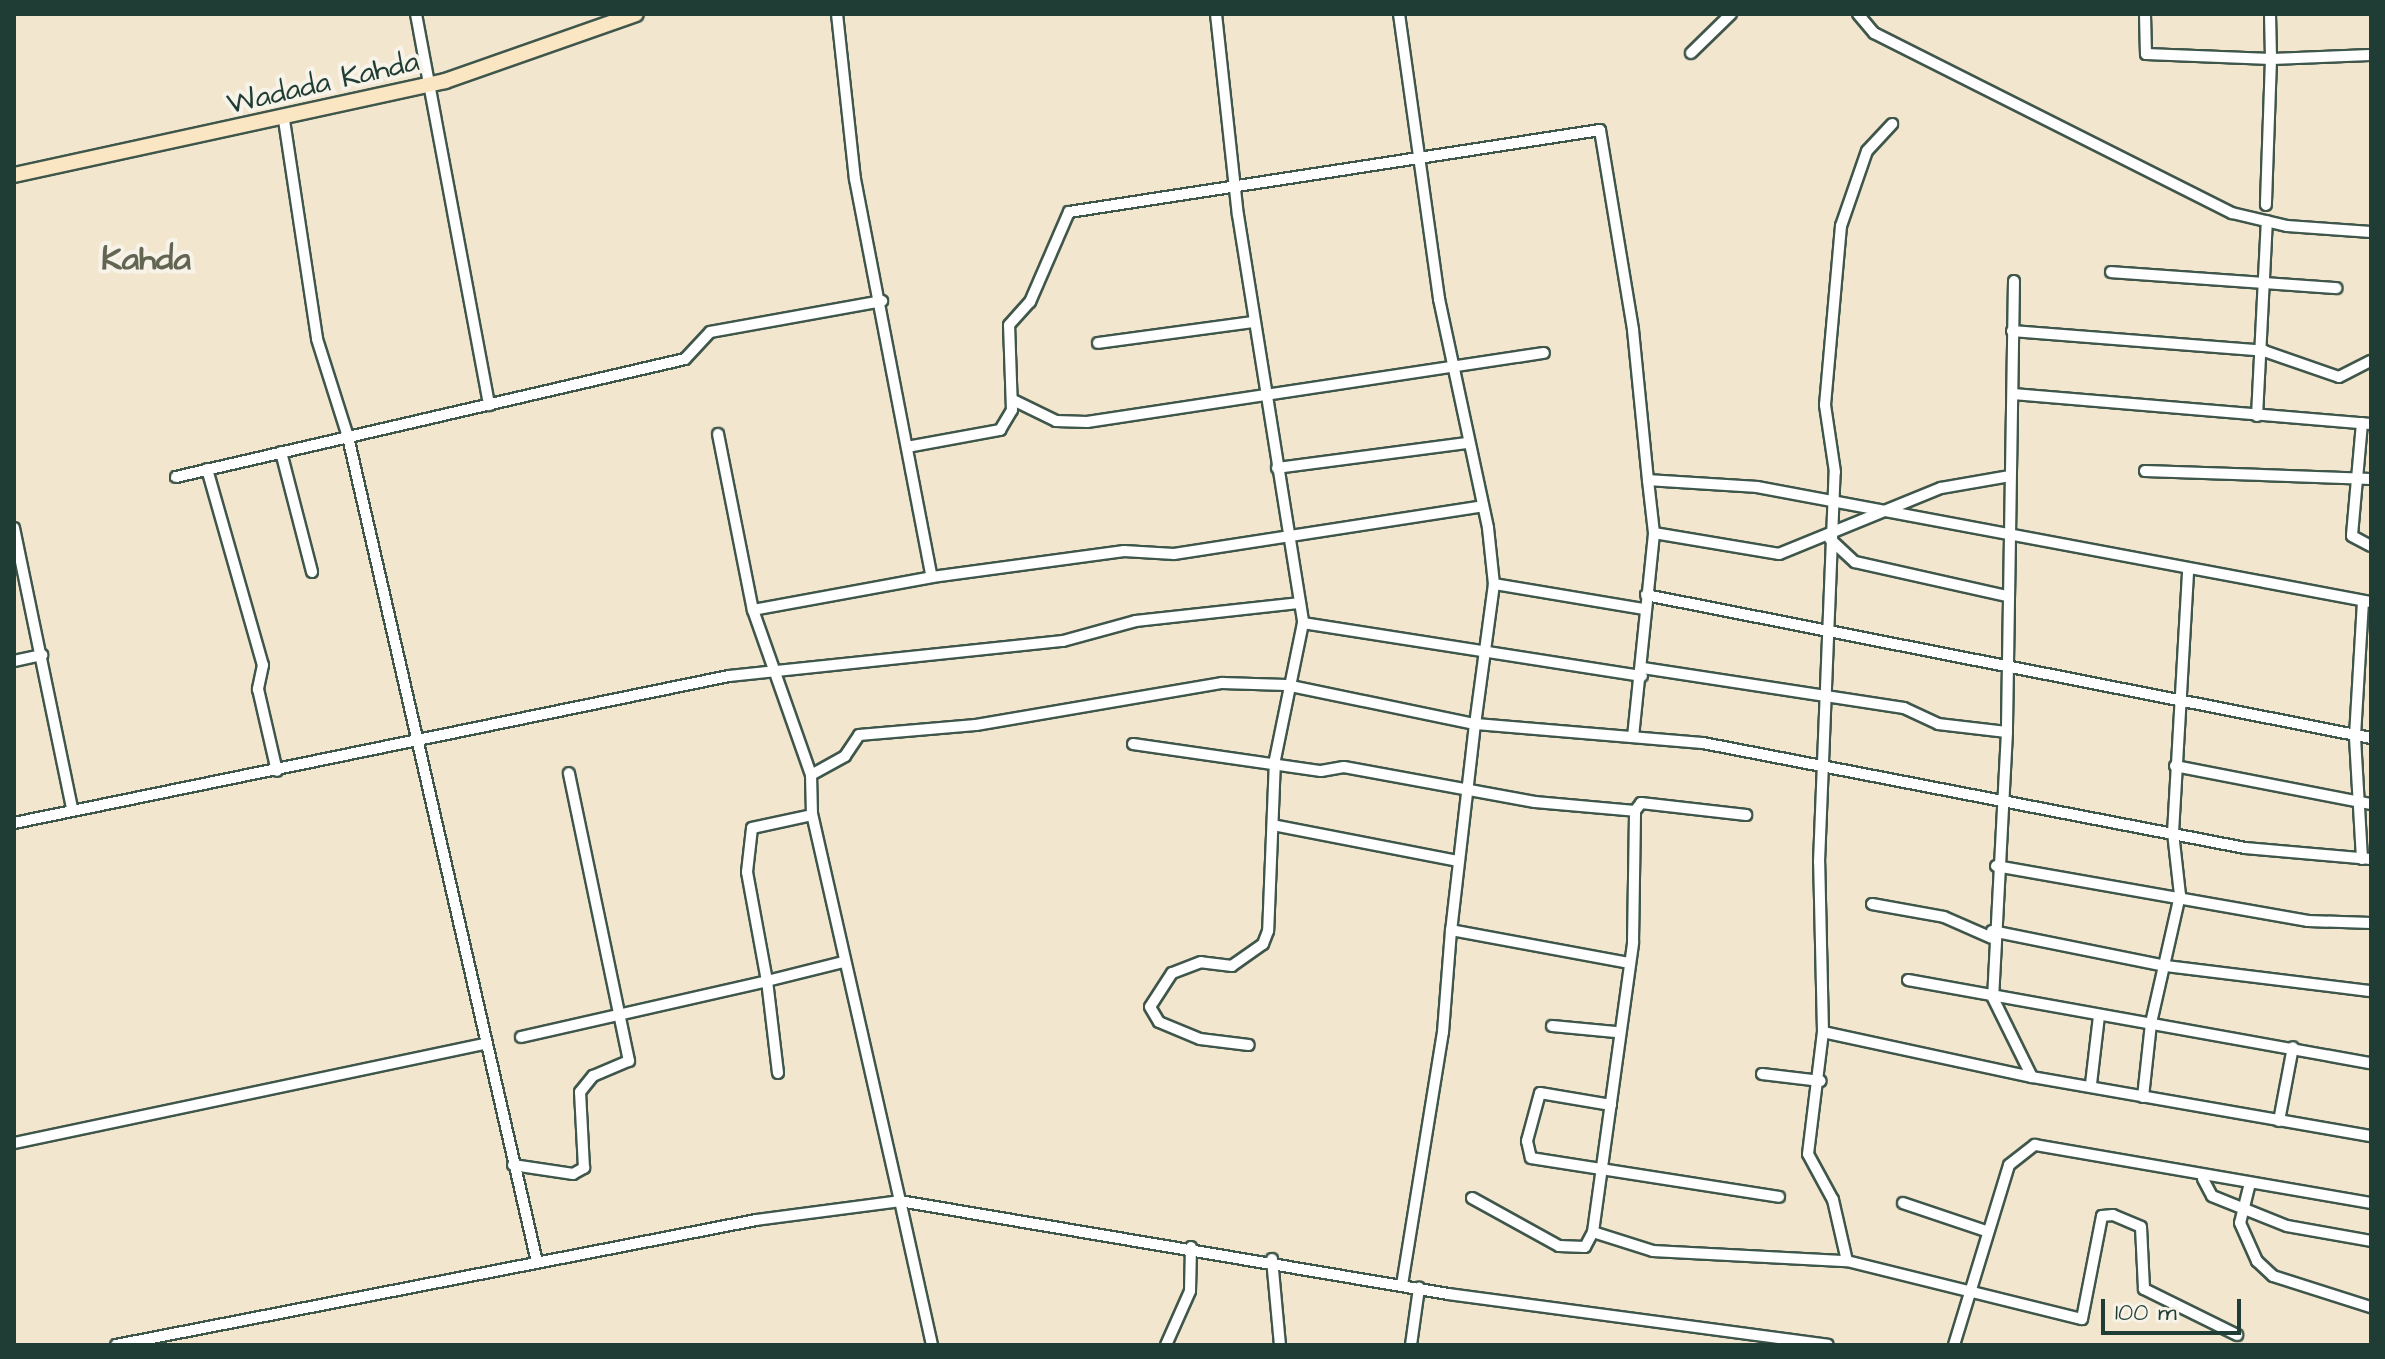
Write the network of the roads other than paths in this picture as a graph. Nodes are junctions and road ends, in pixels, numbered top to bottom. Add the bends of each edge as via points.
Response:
1 (416, 14) edge
2 (636, 14) edge
3 (837, 14) edge
4 (1216, 14) edge
5 (1399, 14) edge
6 (1731, 14) edge
7 (1858, 14) edge
8 (2145, 14) edge
9 (2270, 14) edge
10 (1691, 53) dead end
11 (2371, 55) edge
12 (2271, 59) junction
13 (425, 85) junction
14 (284, 120) junction
15 (1892, 124) dead end
16 (1422, 161) junction
17 (14, 175) edge
18 (1234, 182) junction
19 (2266, 205) dead end
20 (2267, 221) junction
21 (2371, 232) edge
22 (2111, 272) dead end
23 (2014, 281) dead end
24 (2265, 286) junction
25 (2336, 288) dead end
26 (882, 301) junction
27 (1254, 322) junction
28 (2012, 331) junction
29 (1098, 343) dead end
30 (2264, 351) junction
31 (1544, 353) dead end
32 (2371, 361) edge
33 (1453, 370) junction
34 (2013, 394) junction
35 (1265, 396) junction
36 (1013, 400) junction
37 (489, 405) junction
38 (2257, 416) junction
39 (2367, 424) edge
40 (718, 434) dead end
41 (348, 437) junction
42 (1467, 443) junction
43 (907, 447) junction
44 (281, 452) junction
45 (1277, 468) junction
46 (207, 469) junction
47 (2145, 471) dead end
48 (2010, 476) junction
49 (176, 477) dead end
50 (2356, 477) junction
51 (2371, 479) edge
52 (1648, 480) junction
53 (1833, 504) junction
54 (1479, 507) junction
55 (1884, 510) junction
56 (14, 528) edge
57 (1286, 532) junction
58 (1654, 533) junction
59 (2008, 535) junction
60 (1830, 539) junction
61 (2371, 546) edge
62 (2188, 571) junction
63 (312, 572) dead end
64 (932, 577) junction
65 (1494, 584) junction
66 (1646, 595) junction
67 (2007, 596) junction
68 (2367, 602) edge
69 (1300, 603) junction
70 (1644, 609) junction
71 (753, 610) junction
72 (1303, 623) junction
73 (1828, 635) junction
74 (1481, 651) junction
75 (42, 655) junction
76 (14, 661) edge
77 (2005, 670) junction
78 (2357, 670) junction
79 (2371, 671) edge
80 (1642, 672) junction
81 (772, 673) junction
82 (1286, 685) junction
83 (2183, 698) junction
84 (1826, 699) junction
85 (1475, 724) junction
86 (2007, 732) junction
87 (2355, 736) junction
88 (1633, 737) junction
89 (2371, 738) edge
90 (414, 744) junction
91 (1133, 744) dead end
92 (1275, 760) junction
93 (2175, 766) junction
94 (1822, 770) junction
95 (277, 771) junction
96 (569, 773) dead end
97 (811, 775) junction
98 (1467, 789) junction
99 (1999, 799) junction
100 (2366, 803) edge
101 (72, 809) junction
102 (1635, 811) junction
103 (812, 815) junction
104 (1746, 815) dead end
105 (14, 823) edge
106 (1273, 825) junction
107 (2173, 833) junction
108 (2366, 859) edge
109 (1458, 861) junction
110 (1996, 866) junction
111 (2180, 895) junction
112 (1872, 904) dead end
113 (2371, 923) edge
114 (1451, 930) junction
115 (1992, 934) junction
116 (843, 962) junction
117 (1629, 963) junction
118 (2166, 966) junction
119 (1908, 980) dead end
120 (767, 981) junction
121 (2371, 991) edge
122 (1993, 998) junction
123 (622, 1015) junction
124 (2099, 1016) junction
125 (2151, 1023) junction
126 (1552, 1026) dead end
127 (1616, 1032) junction
128 (1823, 1032) junction
129 (521, 1037) dead end
130 (487, 1043) junction
131 (1249, 1045) dead end
132 (2293, 1047) junction
133 (2371, 1063) edge
134 (778, 1073) dead end
135 (1762, 1074) dead end
136 (2032, 1077) junction
137 (1821, 1081) junction
138 (2091, 1084) junction
139 (2143, 1097) junction
140 (1611, 1105) junction
141 (2279, 1121) junction
142 (2371, 1136) edge
143 (14, 1143) edge
144 (513, 1165) junction
145 (1601, 1172) junction
146 (2203, 1179) junction
147 (2250, 1183) junction
148 (1779, 1197) dead end
149 (1472, 1198) dead end
150 (900, 1201) junction
151 (1903, 1203) dead end
152 (2371, 1203) edge
153 (2245, 1209) junction
154 (1986, 1231) junction
155 (1593, 1232) junction
156 (2371, 1241) edge
157 (1191, 1247) junction
158 (1272, 1259) junction
159 (1847, 1261) junction
160 (537, 1262) junction
161 (1402, 1285) junction
162 (1419, 1288) junction
163 (1974, 1296) junction
164 (2371, 1307) edge
165 (2237, 1335) dead end
166 (116, 1345) edge
167 (932, 1345) edge
168 (1166, 1345) edge
169 (1280, 1345) edge
170 (1411, 1345) edge
171 (1828, 1345) edge
172 (1954, 1345) edge

1 - 13 street
2 - 13 main road, Wadada Kahda
3 - 26 street via 855,179
4 - 18 street
5 - 16 street
6 - 10 street
7 - 20 street via 1874,33 2007,102 2232,213
8 - 12 street via 2146,54
9 - 12 street
11 - 12 street
12 - 19 street
13 - 14 main road, Wadada Kahda
13 - 37 street
14 - 17 main road, Wadada Kahda
14 - 41 street via 317,339
15 - 53 street via 1867,151 1841,226 1825,405
16 - 18 street
16 - 33 street
16 - 52 street via 1600,130 1633,330
18 - 27 street
18 - 36 street via 1069,212 1030,302 1009,325
20 - 21 street
20 - 24 street
22 - 24 street
23 - 28 street
24 - 25 street
24 - 30 street
26 - 37 street via 710,332 685,359
26 - 43 street
27 - 29 street
27 - 35 street
28 - 30 street
28 - 34 street
30 - 32 street via 2339,377
30 - 38 street
31 - 33 street
33 - 35 street
33 - 42 street
34 - 38 street
34 - 48 street
35 - 36 street via 1087,422 1056,421
35 - 45 street
36 - 43 street via 1000,430
37 - 41 street
38 - 39 street
39 - 50 street
40 - 71 street
41 - 44 street
41 - 90 street
42 - 45 street
42 - 54 street
43 - 64 street
44 - 46 street
44 - 63 street
45 - 57 street
46 - 49 street
46 - 95 street via 263,665 258,689
47 - 50 street via 2236,479
48 - 55 street via 1941,488
48 - 59 street
50 - 51 street
50 - 61 street via 2352,536
52 - 53 street via 1757,487
52 - 58 street
53 - 55 street
53 - 60 street
54 - 57 street
54 - 65 street
55 - 59 street
55 - 60 street
56 - 75 street
57 - 64 street via 1174,554 1124,551
57 - 69 street
58 - 60 street via 1779,554
58 - 66 street
59 - 62 street
59 - 67 street
60 - 67 street via 1855,562
60 - 73 street
62 - 68 street
62 - 83 street
64 - 71 street
65 - 70 street
65 - 74 street
66 - 70 street
66 - 73 street
67 - 77 street
68 - 78 street
69 - 72 street
69 - 81 street via 1136,621 1063,641
70 - 80 street
71 - 81 street
72 - 74 street
72 - 82 street
73 - 77 street via 1969,653
73 - 84 street
74 - 80 street
74 - 85 street
75 - 76 street
75 - 101 street
77 - 83 street
77 - 86 street
78 - 79 street
78 - 87 street
80 - 84 street
80 - 88 street
81 - 90 street via 729,676
81 - 97 street
82 - 85 street
82 - 92 street
82 - 97 street via 1222,683 976,725 859,735 845,756
83 - 87 street
83 - 93 street
84 - 86 street
84 - 94 street
85 - 88 street
85 - 98 street
86 - 99 street
87 - 89 street
87 - 100 street
88 - 94 street via 1703,743
90 - 95 street
90 - 130 street
91 - 92 street
92 - 98 street
92 - 106 street
93 - 100 street
93 - 107 street
94 - 99 street
94 - 128 street
95 - 101 street
96 - 123 street
97 - 103 street
98 - 102 street
98 - 109 street
99 - 107 street
99 - 110 street
100 - 108 street
101 - 105 street
102 - 104 street via 1641,803
102 - 117 street
103 - 116 street
103 - 120 street via 752,828 747,872
106 - 109 street
106 - 131 street via 1263,944 1232,966 1201,962 1172,973 1150,1007 1159,1022 1200,1039
107 - 108 street via 2294,856
107 - 111 street
109 - 114 street
110 - 111 street
110 - 115 street
111 - 113 street via 2308,921
111 - 118 street
112 - 115 street via 1944,917
114 - 117 street
114 - 161 street via 1443,1032
115 - 118 street
115 - 122 street
116 - 120 street
116 - 150 street
117 - 127 street
118 - 121 street
118 - 125 street
119 - 122 street
120 - 123 street
120 - 134 street
122 - 124 street
122 - 136 street
123 - 129 street
123 - 144 street via 629,1061 593,1076 580,1092 584,1168 573,1174
124 - 125 street
124 - 138 street
125 - 132 street
125 - 139 street
126 - 127 street
127 - 140 street
128 - 136 street
128 - 137 street
130 - 143 street
130 - 144 street
132 - 133 street
132 - 141 street
135 - 137 street
136 - 138 street
137 - 159 street via 1808,1154 1833,1200
138 - 139 street
139 - 141 street
140 - 145 street
140 - 145 street via 1540,1093 1527,1141 1531,1158
141 - 142 street
144 - 160 street
145 - 148 street
145 - 155 street
146 - 147 street
146 - 153 street via 2212,1196
146 - 154 street via 2035,1145 2009,1165
147 - 152 street
147 - 153 street
149 - 155 street via 1559,1246 1585,1247
150 - 157 street
150 - 160 street
150 - 167 street
151 - 154 street
153 - 156 street via 2287,1226
153 - 164 street via 2246,1247 2273,1276
154 - 163 street
155 - 159 street via 1653,1251
157 - 158 street
157 - 168 street via 1190,1291
158 - 161 street
158 - 169 street
159 - 163 street
160 - 166 street via 333,1308
161 - 162 street
162 - 170 street
162 - 171 street
163 - 165 street via 2082,1319 2102,1216 2113,1215 2141,1227 2144,1289
163 - 172 street

